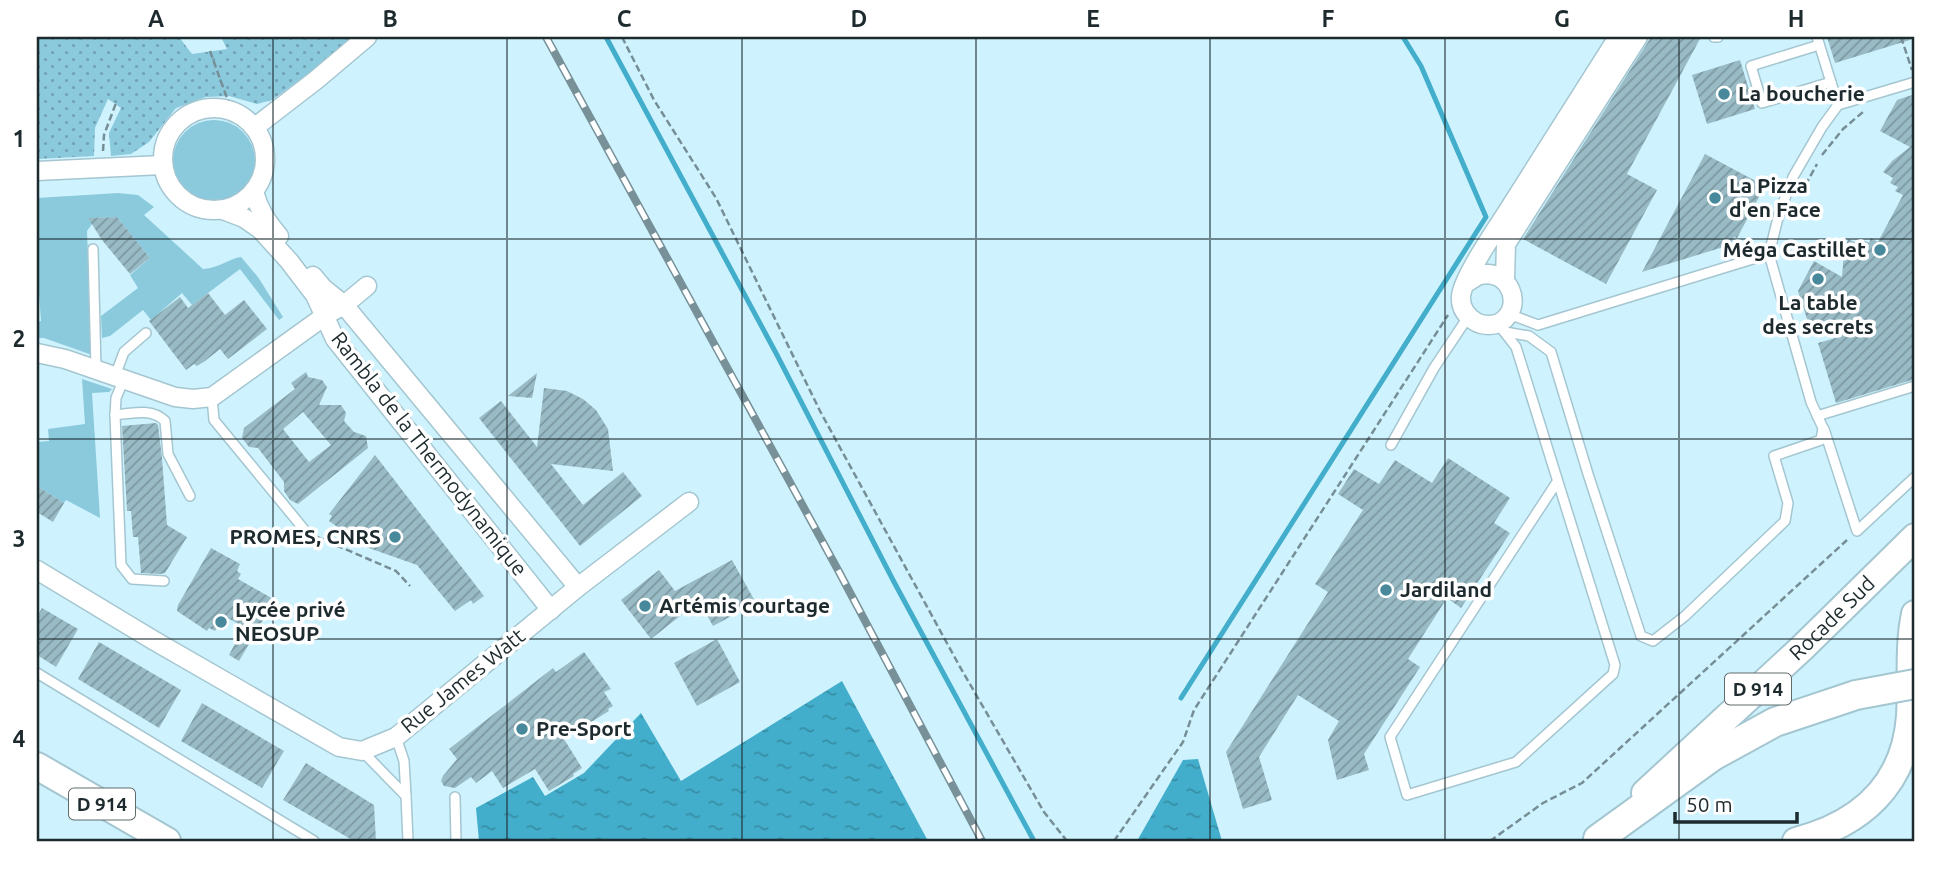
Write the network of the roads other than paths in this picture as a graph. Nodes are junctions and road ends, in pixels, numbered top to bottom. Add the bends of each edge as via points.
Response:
1 (367, 37) edge
2 (1618, 37) edge
3 (1638, 37) edge
4 (1818, 41) edge
5 (1915, 81) edge
6 (1830, 82) junction
7 (1838, 105) junction
8 (255, 127) junction
9 (162, 165) junction
10 (37, 171) edge
11 (254, 192) junction
12 (223, 210) junction
13 (93, 249) dead end
14 (1769, 254) junction
15 (1504, 280) junction
16 (367, 286) dead end
17 (1464, 289) junction
18 (344, 306) junction
19 (326, 315) junction
20 (1468, 317) junction
21 (1504, 324) junction
22 (146, 333) dead end
23 (37, 354) edge
24 (96, 369) junction
25 (119, 377) junction
26 (1915, 386) edge
27 (212, 397) junction
28 (115, 415) junction
29 (1817, 416) junction
30 (1823, 428) junction
31 (1391, 445) dead end
32 (1915, 477) edge
33 (1557, 482) junction
34 (190, 496) dead end
35 (689, 502) dead end
36 (307, 533) road end
37 (1915, 537) edge
38 (37, 570) edge
39 (164, 581) dead end
40 (578, 587) junction
41 (551, 610) junction
42 (1915, 614) edge
43 (37, 673) edge
44 (1915, 684) edge
45 (1915, 700) edge
46 (1859, 704) junction
47 (396, 737) junction
48 (362, 751) junction
49 (37, 766) edge
50 (37, 781) edge
51 (406, 796) junction
52 (455, 797) dead end
53 (1605, 840) edge
54 (141, 841) edge
55 (167, 841) edge
56 (314, 841) edge
57 (408, 841) edge
58 (456, 841) edge
59 (1796, 841) edge

1 - 8 street
2 - 17 street
3 - 15 street via 1506,244
4 - 6 lane
4 - 6 lane via 1751,66 1762,103
5 - 7 lane
6 - 7 lane
7 - 14 lane via 1793,177
8 - 9 street via 239,114 219,107 194,111 180,119 165,141
8 - 11 street via 266,153 263,176
9 - 10 street
9 - 12 street via 166,180 183,201 197,208
11 - 12 street
11 - 18 street, Rambla de la Thermodynamique via 266,220
12 - 19 street, Rambla de la Thermodynamique via 260,229
13 - 24 lane
14 - 21 lane via 1538,325
14 - 29 lane
15 - 17 street via 1480,275
15 - 21 street via 1514,303
16 - 18 street
17 - 20 street via 1462,307
18 - 19 street
18 - 40 street, Rambla de la Thermodynamique
19 - 27 street
19 - 41 street, Rambla de la Thermodynamique via 335,339
20 - 21 street via 1482,326
20 - 31 lane
21 - 30 lane via 1551,352 1641,636 1653,641 1786,521 1788,503 1774,456 1821,440
21 - 33 lane via 1516,347
22 - 25 lane via 124,352
23 - 24 street
24 - 25 street
25 - 27 street via 175,397
25 - 28 lane
26 - 29 lane
27 - 36 lane via 214,420
28 - 34 lane via 147,412 165,421 168,454
28 - 39 lane via 121,565 132,579
29 - 30 lane
30 - 32 lane via 1857,531
33 - 33 lane via 1390,737 1407,795 1516,762 1613,674 1615,665
35 - 40 street, Rue James Watt
37 - 53 main road, Rocade Sud / D 914
38 - 48 street via 339,747
40 - 41 street, Rue James Watt
41 - 47 street, Rue James Watt
42 - 59 main road via 1910,717 1905,748 1891,778 1872,803 1846,823
43 - 56 lane
44 - 46 highway, D 914, bridge
45 - 46 highway, D 914
46 - 53 highway, D 914 via 1782,738
47 - 48 street, Rue James Watt
47 - 51 lane via 404,761
48 - 51 lane
49 - 55 main road, D 914
50 - 54 main road, D 914
51 - 57 lane
52 - 58 lane

